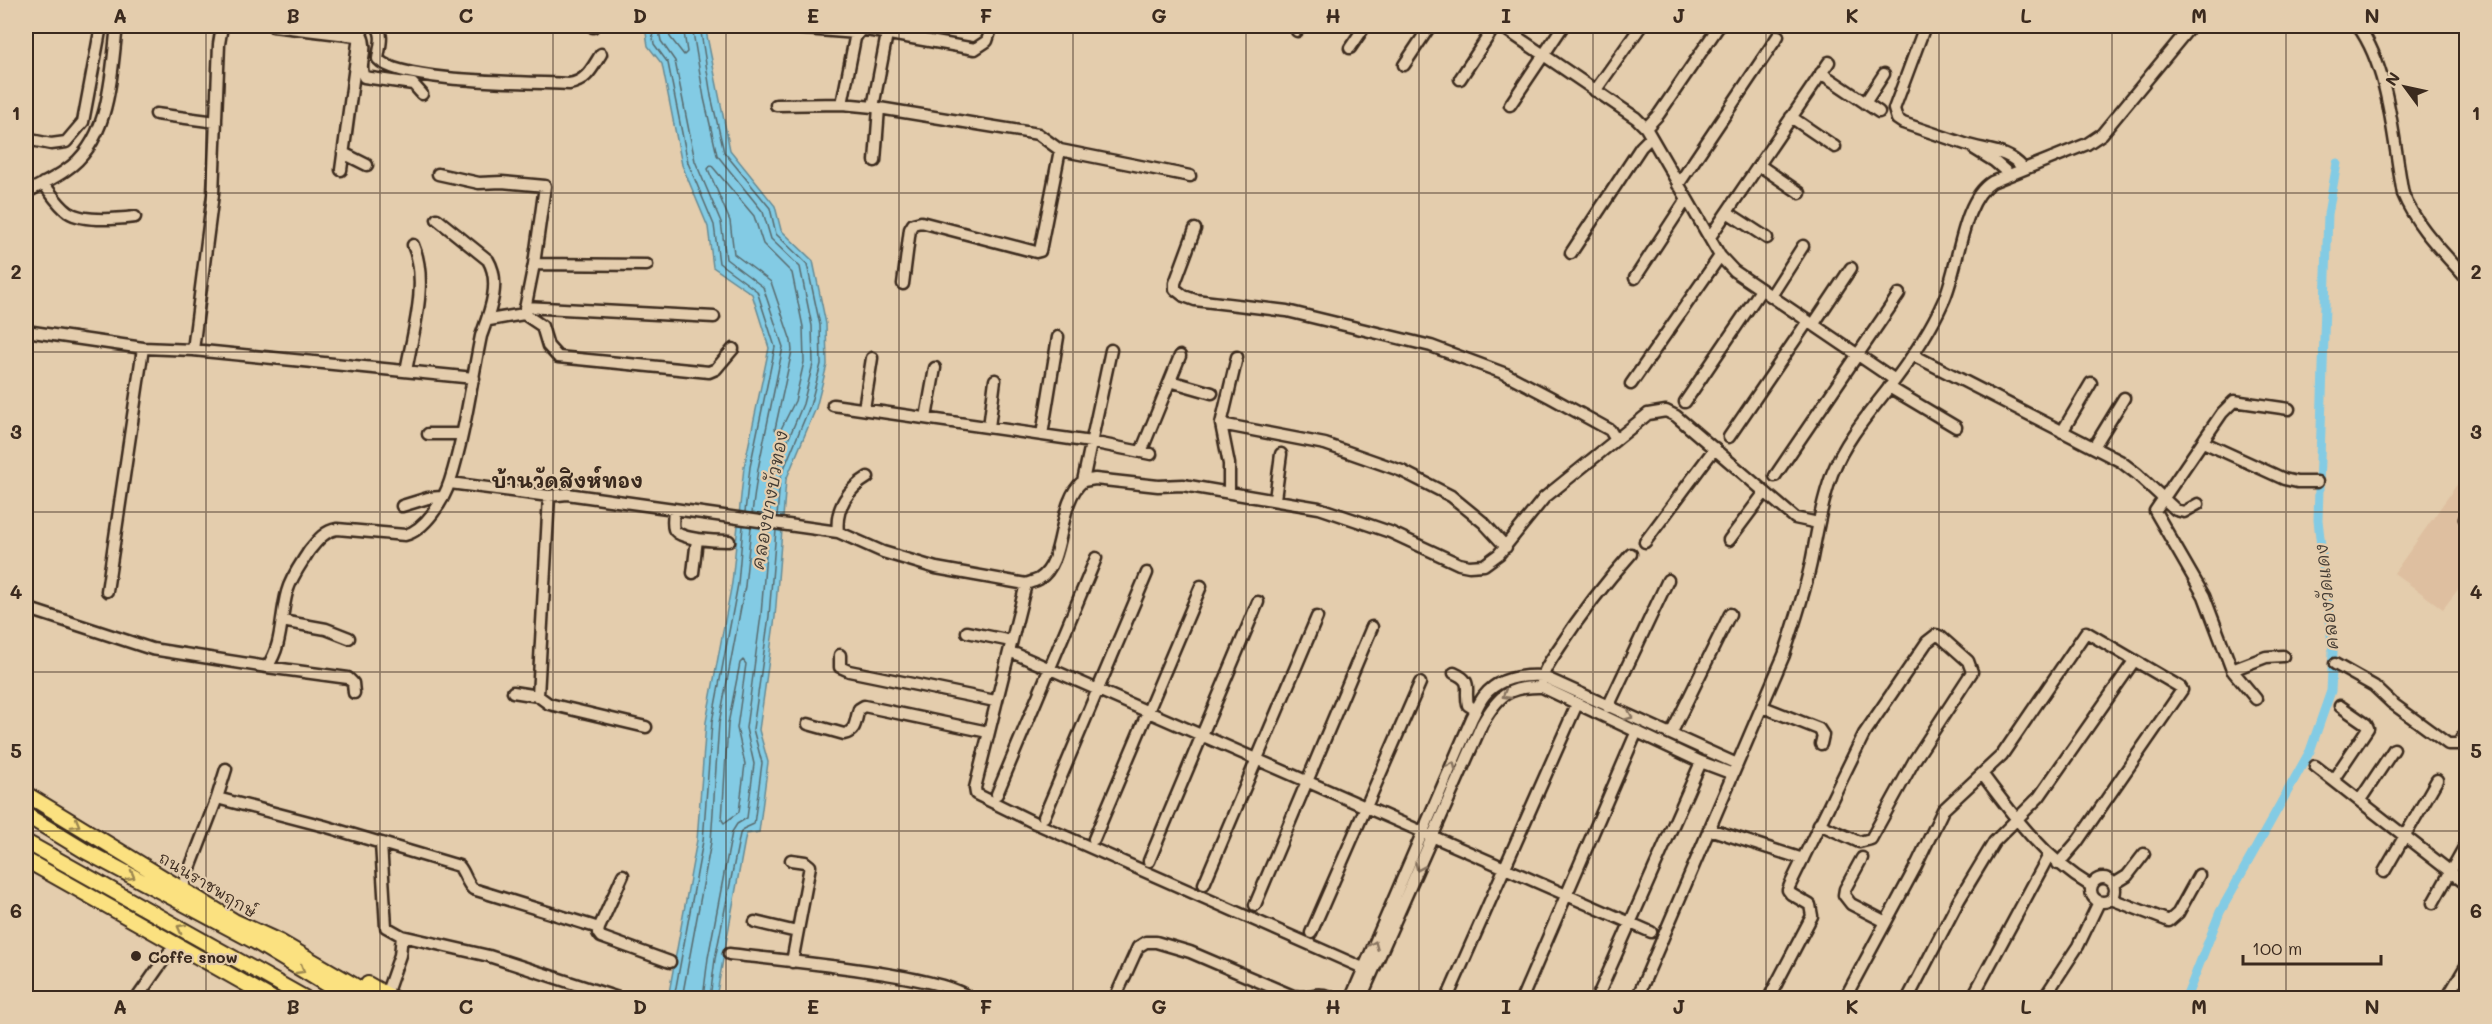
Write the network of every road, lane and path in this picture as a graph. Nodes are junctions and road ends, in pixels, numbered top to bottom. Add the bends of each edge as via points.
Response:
1 (101, 26) edge
2 (117, 26) edge
3 (222, 26) edge
4 (273, 26) edge
5 (376, 26) edge
6 (767, 26) edge
7 (992, 26) edge
8 (1365, 26) edge
9 (1430, 26) edge
10 (1495, 26) edge
11 (1501, 26) edge
12 (1563, 26) edge
13 (1641, 26) edge
14 (1719, 26) edge
15 (1925, 26) edge
16 (2191, 26) edge
17 (2358, 26) edge
18 (860, 29) edge
19 (361, 32) edge
20 (887, 34) junction
21 (1778, 36) dead end
22 (1350, 48) dead end
23 (601, 54) dead end
24 (1544, 55) junction
25 (1828, 62) dead end
26 (1404, 65) dead end
27 (1821, 73) junction
28 (1884, 74) dead end
29 (1460, 79) dead end
30 (1595, 91) junction
31 (422, 94) dead end
32 (1865, 103) junction
33 (842, 104) junction
34 (776, 105) dead end
35 (1510, 105) dead end
36 (876, 108) junction
37 (1879, 112) dead end
38 (156, 114) dead end
39 (1791, 117) junction
40 (216, 122) junction
41 (1649, 132) junction
42 (26, 139) edge
43 (1969, 145) junction
44 (1834, 147) dead end
45 (1060, 150) junction
46 (344, 153) junction
47 (875, 161) dead end
48 (367, 165) dead end
49 (1759, 165) junction
50 (2024, 168) junction
51 (341, 170) dead end
52 (438, 174) dead end
53 (2009, 174) junction
54 (1190, 176) dead end
55 (43, 183) junction
56 (1678, 185) junction
57 (26, 193) edge
58 (1800, 193) dead end
59 (1686, 200) junction
60 (1727, 212) junction
61 (135, 217) dead end
62 (437, 219) dead end
63 (1195, 229) dead end
64 (1710, 237) junction
65 (1767, 238) dead end
66 (413, 244) dead end
67 (1803, 246) dead end
68 (1571, 253) dead end
69 (1719, 256) junction
70 (534, 264) junction
71 (647, 266) dead end
72 (1851, 268) dead end
73 (1635, 278) dead end
74 (2466, 278) edge
75 (903, 284) dead end
76 (1766, 293) junction
77 (1899, 294) dead end
78 (525, 310) junction
79 (714, 317) dead end
80 (489, 320) junction
81 (1810, 323) junction
82 (26, 331) edge
83 (1058, 337) dead end
84 (143, 348) junction
85 (733, 349) dead end
86 (193, 350) junction
87 (1111, 350) dead end
88 (1858, 355) junction
89 (1913, 355) junction
90 (1180, 356) dead end
91 (1237, 357) dead end
92 (872, 358) dead end
93 (934, 368) dead end
94 (406, 371) junction
95 (474, 378) junction
96 (995, 380) dead end
97 (1170, 381) junction
98 (1892, 383) junction
99 (2091, 383) dead end
100 (1631, 384) dead end
101 (1212, 393) dead end
102 (2124, 398) dead end
103 (1685, 402) dead end
104 (833, 405) dead end
105 (864, 409) junction
106 (2289, 409) dead end
107 (926, 418) junction
108 (1221, 424) junction
109 (989, 427) junction
110 (1956, 427) dead end
111 (2062, 432) junction
112 (428, 434) dead end
113 (461, 434) junction
114 (1042, 435) junction
115 (1729, 437) dead end
116 (1616, 440) junction
117 (1091, 442) junction
118 (2203, 442) junction
119 (2094, 447) junction
120 (1715, 448) junction
121 (1281, 454) dead end
122 (1775, 476) dead end
123 (868, 477) dead end
124 (1083, 481) junction
125 (2317, 482) dead end
126 (450, 483) junction
127 (1229, 492) junction
128 (1765, 492) junction
129 (549, 496) junction
130 (442, 497) junction
131 (2162, 499) junction
132 (1275, 500) junction
133 (2198, 504) dead end
134 (402, 506) dead end
135 (674, 509) junction
136 (1818, 524) junction
137 (838, 532) junction
138 (697, 539) junction
139 (1729, 540) dead end
140 (729, 541) dead end
141 (1645, 542) dead end
142 (1506, 547) junction
143 (1631, 554) dead end
144 (1096, 558) dead end
145 (693, 573) dead end
146 (1147, 573) dead end
147 (1668, 580) dead end
148 (1026, 584) junction
149 (1201, 585) dead end
150 (108, 591) dead end
151 (1258, 603) dead end
152 (26, 608) edge
153 (1730, 614) dead end
154 (1317, 617) dead end
155 (282, 621) junction
156 (1372, 627) dead end
157 (967, 632) dead end
158 (349, 638) dead end
159 (1011, 641) junction
160 (1016, 654) dead end
161 (840, 655) dead end
162 (2283, 656) dead end
163 (2134, 661) junction
164 (2335, 664) dead end
165 (267, 667) junction
166 (1050, 668) junction
167 (2232, 670) junction
168 (1454, 674) dead end
169 (1542, 682) junction
170 (1420, 683) dead end
171 (1098, 690) junction
172 (513, 692) dead end
173 (354, 693) dead end
174 (538, 696) junction
175 (2256, 699) dead end
176 (995, 701) junction
177 (1577, 704) junction
178 (2340, 706) dead end
179 (1608, 707) junction
180 (1763, 707) junction
181 (1476, 710) junction
182 (1148, 711) junction
183 (808, 724) dead end
184 (646, 727) dead end
185 (1637, 731) junction
186 (988, 732) junction
187 (2466, 732) edge
188 (1202, 734) junction
189 (1671, 734) junction
190 (1821, 744) dead end
191 (2394, 749) dead end
192 (1257, 759) junction
193 (1701, 762) junction
194 (2315, 766) dead end
195 (226, 769) dead end
196 (1735, 769) junction
197 (1983, 775) junction
198 (2333, 780) junction
199 (2437, 780) dead end
200 (1307, 781) junction
201 (26, 794) edge
202 (997, 794) dead end
203 (217, 798) junction
204 (2360, 800) junction
205 (1366, 807) junction
206 (26, 815) edge
207 (1044, 817) dead end
208 (2016, 819) junction
209 (1819, 824) junction
210 (1709, 829) junction
211 (1428, 834) junction
212 (2404, 837) junction
213 (1094, 839) dead end
214 (26, 842) edge
215 (381, 843) junction
216 (2466, 844) edge
217 (2144, 854) dead end
218 (2049, 855) junction
219 (1862, 858) dead end
220 (1803, 859) junction
221 (26, 860) edge
222 (791, 860) dead end
223 (1149, 861) dead end
224 (2058, 864) junction
225 (1504, 868) junction
226 (2384, 872) dead end
227 (2451, 872) junction
228 (623, 875) dead end
229 (2199, 875) dead end
230 (1204, 884) dead end
231 (2114, 884) junction
232 (2466, 884) edge
233 (2091, 886) junction
234 (182, 889) junction
235 (1566, 896) junction
236 (2111, 899) junction
237 (101, 902) junction
238 (2100, 902) junction
239 (2433, 903) dead end
240 (1255, 905) dead end
241 (755, 922) dead end
242 (1886, 922) junction
243 (1630, 924) junction
244 (599, 928) junction
245 (797, 932) junction
246 (1651, 932) dead end
247 (1311, 933) dead end
248 (402, 936) junction
249 (170, 951) junction
250 (729, 954) dead end
251 (670, 962) dead end
252 (792, 962) junction
253 (2466, 966) edge
254 (1368, 969) junction
255 (1449, 994) dead end
256 (1771, 994) dead end
257 (385, 997) edge
258 (137, 999) edge
259 (255, 999) edge
260 (271, 999) edge
261 (305, 999) edge
262 (349, 999) edge
263 (618, 999) edge
264 (969, 999) edge
265 (1115, 999) edge
266 (1335, 999) edge
267 (1351, 999) edge
268 (1360, 999) edge
269 (1522, 999) edge
270 (1597, 999) edge
271 (1637, 999) edge
272 (1845, 999) edge
273 (1908, 999) edge
274 (1972, 999) edge
275 (2044, 999) edge
276 (2447, 999) edge

1 - 42 street via 83,122 66,142 51,144
2 - 55 street via 101,120 92,143 67,170
3 - 40 street
4 - 19 street
5 - 23 street via 381,35 378,59 395,69 426,76 569,84 585,78
6 - 18 street
7 - 20 street via 987,41 975,49
8 - 22 street
9 - 26 street
10 - 29 street
11 - 24 street
12 - 24 street
13 - 30 street
14 - 41 street
15 - 43 street via 1894,110 1897,119
16 - 50 street via 2102,134 2087,144
17 - 74 street via 2377,66 2387,100 2403,194 2419,224
18 - 20 street
18 - 33 street
19 - 31 street via 366,49 364,77 414,84
19 - 46 street
20 - 36 street
21 - 56 street
24 - 30 street
24 - 35 street
25 - 27 street
27 - 32 street
27 - 39 street
28 - 32 street
30 - 41 street via 1636,118
32 - 37 street
33 - 34 street
33 - 36 street
36 - 45 street via 1038,134
36 - 47 street
38 - 40 street
39 - 44 street
39 - 49 street
40 - 86 street via 213,194
41 - 56 street
41 - 68 street
43 - 50 street via 2016,159
43 - 53 street
45 - 54 street
45 - 75 street via 1041,251 921,222 910,229
46 - 48 street
46 - 51 street
49 - 58 street
49 - 60 street
50 - 53 street
52 - 70 street via 474,183 543,185
53 - 89 street via 1986,186 1974,201 1943,302
55 - 57 street
55 - 61 street via 71,214
56 - 59 street
59 - 64 street
59 - 73 street
60 - 64 street
60 - 65 street
62 - 80 street via 483,254 490,264 493,298
63 - 116 street via 1175,283 1175,289 1184,296 1287,311 1431,346 1480,363 1541,392 1610,430
64 - 69 street
66 - 94 street via 421,279
67 - 76 street
69 - 76 street
69 - 100 street
70 - 71 street
70 - 78 street
72 - 81 street
76 - 81 street
76 - 103 street
77 - 88 street
78 - 79 street
78 - 80 street
78 - 85 street via 542,326 548,346 558,357 709,372
80 - 95 street via 481,336
81 - 88 street
81 - 115 street
82 - 84 street
83 - 114 street
84 - 86 street
84 - 150 street
86 - 94 street
87 - 117 street
88 - 98 street
88 - 122 street
89 - 98 street
89 - 111 street
90 - 97 street
91 - 108 street
92 - 105 street
93 - 107 street
94 - 95 street
95 - 113 street
96 - 109 street
97 - 101 street
97 - 117 street via 1146,453
98 - 110 street
98 - 136 street via 1842,452
99 - 111 street
102 - 119 street
104 - 105 street
105 - 107 street
106 - 118 street via 2235,401
107 - 109 street
108 - 127 street via 1229,464
108 - 142 street via 1325,444 1402,471 1450,496
109 - 114 street
111 - 119 street
112 - 113 street
113 - 126 street
114 - 117 street
116 - 120 street via 1648,414 1666,411
116 - 142 street via 1544,498
117 - 124 street
118 - 125 street via 2284,479
118 - 131 street
119 - 131 street via 2138,474
120 - 128 street
120 - 141 street
121 - 132 street
123 - 137 street via 847,496 840,509
124 - 127 street via 1183,485
124 - 148 street via 1071,496 1053,562 1040,579
126 - 129 street
126 - 130 street
127 - 132 street
128 - 136 street via 1798,520
128 - 139 street
129 - 135 street via 567,494
129 - 174 street
130 - 134 street
130 - 155 street via 426,524 405,536 337,529 322,536 292,578
131 - 133 street via 2181,512
131 - 167 street via 2155,511 2204,596
132 - 142 street via 1347,516 1459,564 1484,565
135 - 137 street
135 - 138 street via 676,532
136 - 180 street via 1802,604
137 - 148 street via 883,552 936,568
138 - 140 street
138 - 145 street
143 - 169 street via 1584,609
144 - 166 street
146 - 171 street
147 - 179 street
148 - 159 street
149 - 182 street
151 - 188 street
152 - 165 street via 152,649
153 - 189 street
154 - 192 street
155 - 158 street via 326,629
155 - 165 street via 277,650
156 - 200 street
157 - 159 street
159 - 176 street
160 - 166 street
161 - 176 street via 840,667 849,671
162 - 167 street via 2266,657
163 - 197 street via 2086,632 2002,755
163 - 208 street via 2039,797
163 - 224 street via 2180,687 2181,694
164 - 187 street via 2374,686 2448,744 2458,744
165 - 173 street via 348,678
166 - 171 street
166 - 202 street
167 - 175 street
168 - 181 street via 1464,678 1468,705
169 - 177 street
169 - 179 street
169 - 181 street via 1527,675 1502,681 1484,696
169 -> 211 street via 1507,692 1492,705
170 - 205 street
171 - 182 street
171 - 207 street
172 - 174 street
174 - 184 street via 549,704
176 - 186 street
177 - 185 street
177 - 225 street
178 - 198 street via 2368,728
179 -> 189 street
180 - 190 street via 1820,729
180 - 196 street
211 -> 181 street
182 - 188 street
182 - 213 street
183 - 186 street via 850,733 855,729 859,709 864,706
185 - 193 street
185 - 235 street
186 - 254 street via 975,788 981,798
188 - 192 street
188 - 223 street
189 - 196 street
191 - 204 street
192 - 200 street
192 - 230 street
193 - 196 street
193 - 243 street
194 - 198 street
195 - 203 street
196 - 210 street
197 - 208 street
197 - 242 street via 1943,810
198 - 204 street
199 - 212 street
200 - 205 street
200 - 240 street
201 -> 234 main road, ถนนราชพฤกษ์
203 - 215 street
203 - 234 street
204 - 212 street
205 - 211 street
205 - 247 street
206 -> 262 main road, ถนนราชพฤกษ์ via 254,941
208 - 218 street
208 - 273 street via 1981,863
209 - 209 street via 1859,843 1871,839 1914,760 1972,672 1968,661 1941,637 1936,635 1927,642 1864,734
209 - 220 street
210 - 220 street
210 - 271 street
211 - 225 street
211 - 254 street
212 - 226 street
212 - 227 street
261 -> 214 main road
215 - 244 street via 459,866 472,889
215 - 248 street via 386,927
216 - 227 street
217 - 231 street via 2127,876
218 - 224 street
218 - 274 street
219 - 242 street via 1844,895 1851,904
220 - 256 street via 1788,890 1810,905 1812,916
221 - 237 main road
222 - 245 street via 810,866
224 - 233 street
225 - 235 street
225 - 255 street
227 - 232 street
227 - 239 street
228 - 244 street
229 - 236 street via 2178,913 2169,921
231 - 233 street via 2102,878
231 - 236 street
233 - 238 street via 2091,894
234 - 257 main road, ถนนราชพฤกษ์ via 234,921 302,944
235 - 243 street
235 - 269 street
236 - 238 street
237 - 249 main road via 133,929
237 - 260 main road
238 - 275 street
241 - 245 street
242 - 272 street
243 - 246 street
243 - 270 street
244 - 251 street via 602,937
245 - 252 street
248 - 257 street via 400,955
248 - 263 street via 489,956
249 - 258 street
249 - 259 main road
250 - 252 street
252 - 264 street via 849,968 936,985 956,990
253 - 276 street
254 - 267 street
254 - 268 street
265 - 266 street via 1138,947 1156,942 1190,952 1293,996 1303,998 1317,993

